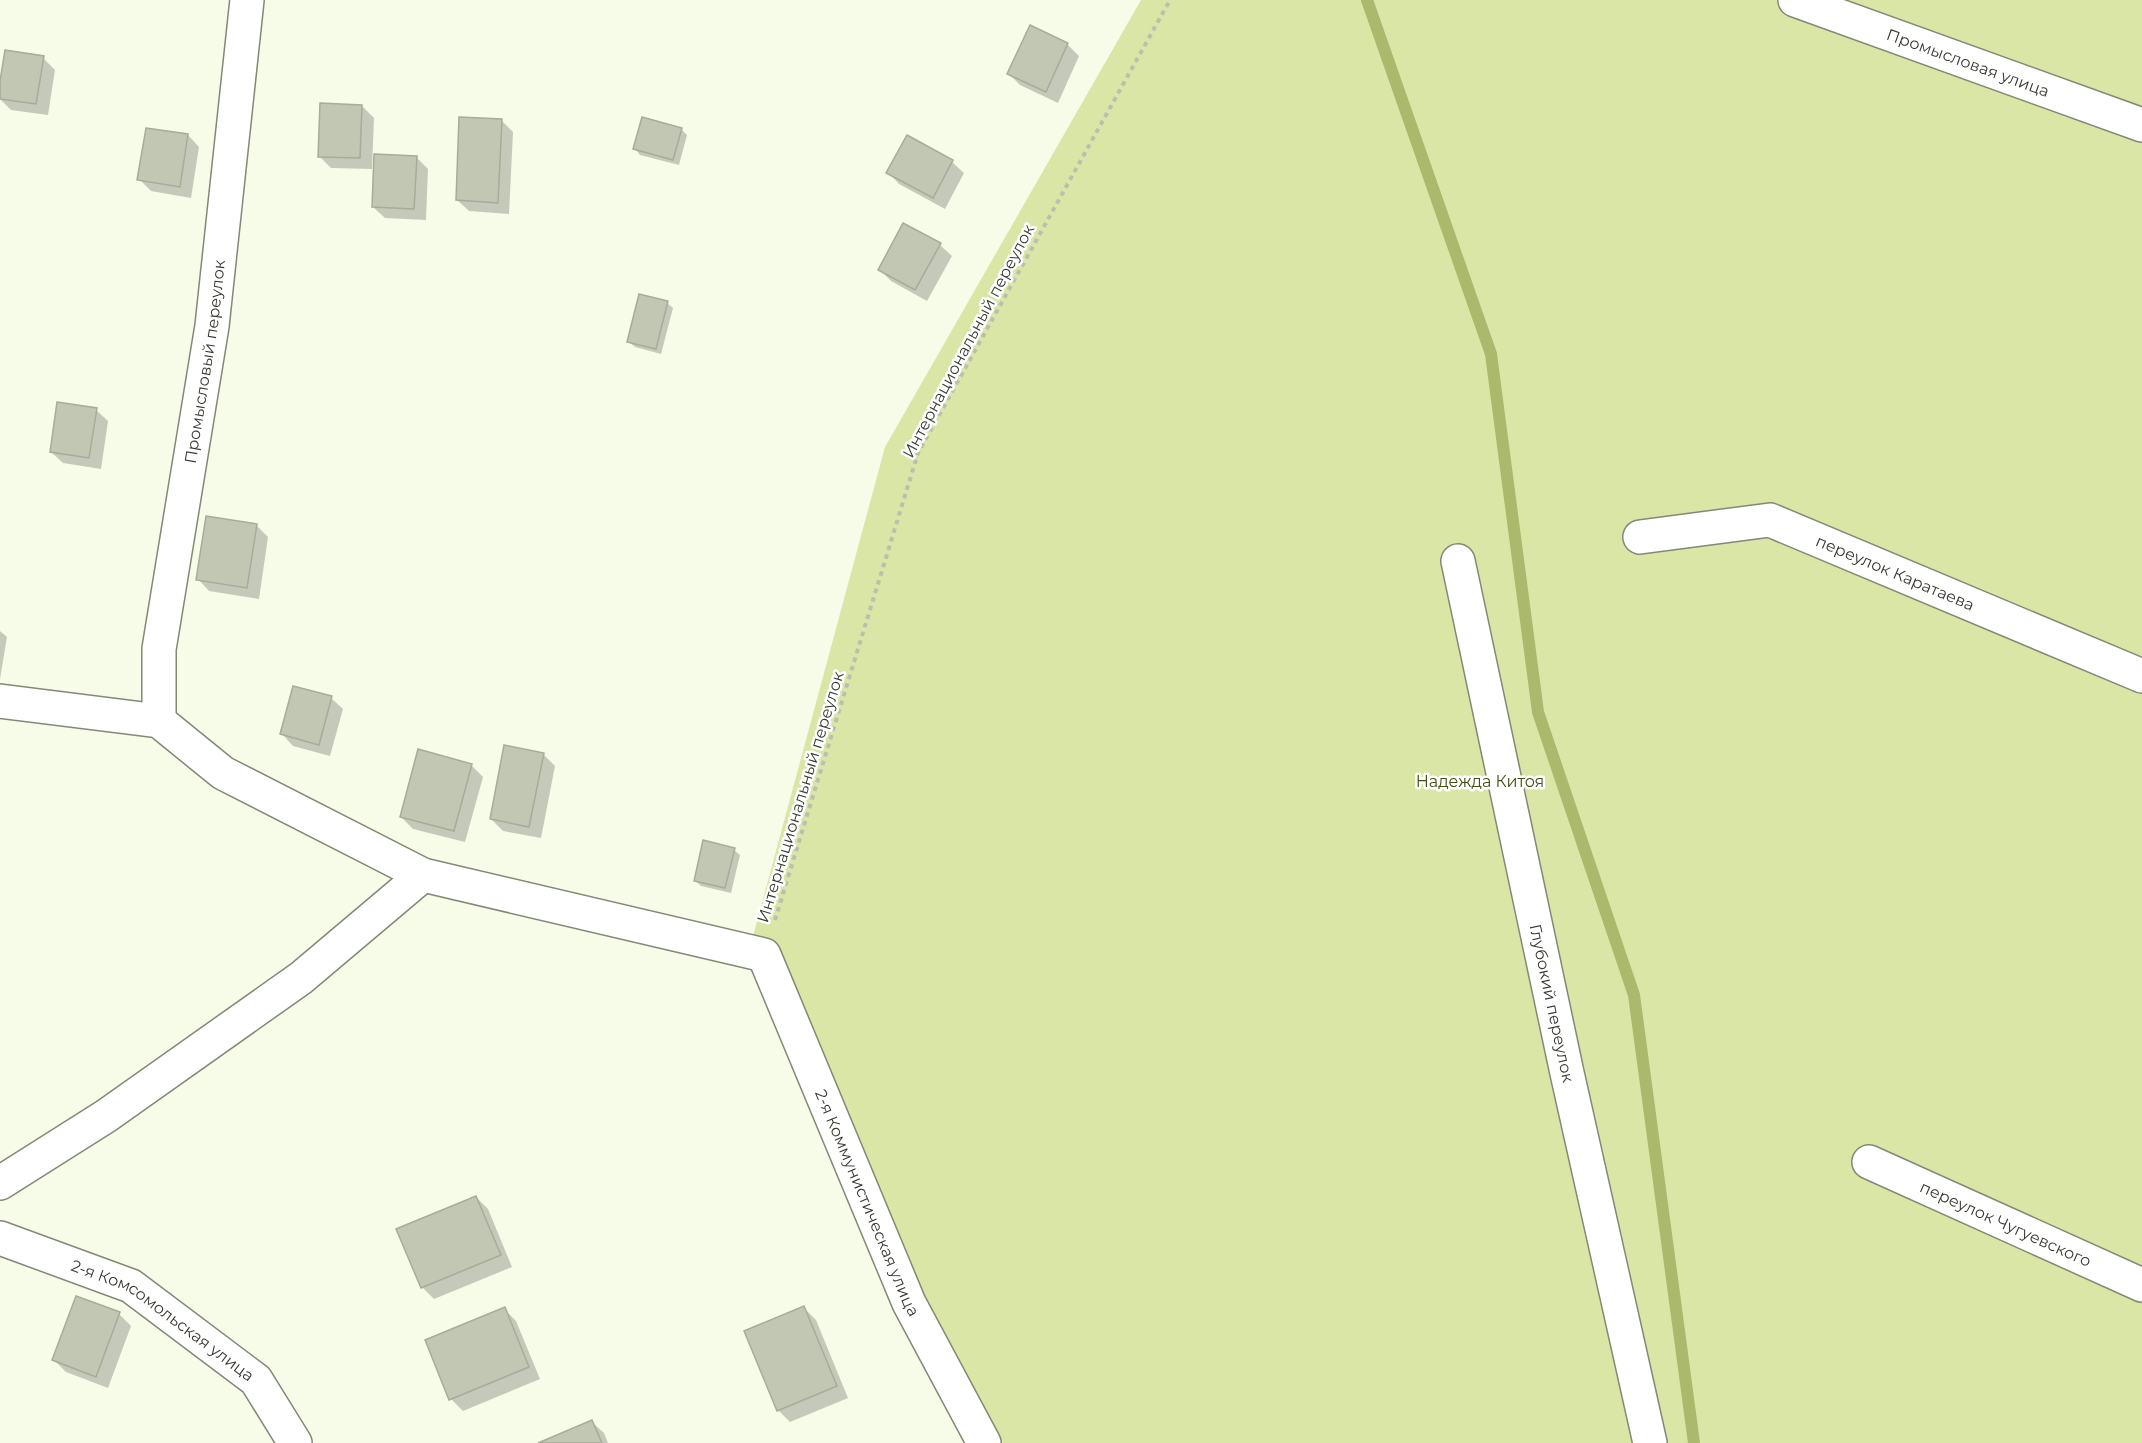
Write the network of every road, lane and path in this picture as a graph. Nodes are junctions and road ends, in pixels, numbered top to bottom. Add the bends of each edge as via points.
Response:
1 (247, 0) edge
2 (1170, 0) edge
3 (1795, 0) edge
4 (2142, 125) edge
5 (1640, 537) dead end
6 (1458, 561) dead end
7 (2142, 676) edge
8 (0, 701) edge
9 (159, 722) junction
10 (423, 875) junction
11 (764, 955) junction
12 (1869, 1162) dead end
13 (0, 1183) edge
14 (0, 1238) edge
15 (2142, 1285) edge
16 (295, 1443) edge
17 (984, 1443) edge
18 (1650, 1443) edge

1 - 9 street, Промысловый переулок via 212,326 159,649
2 - 11 path, Интернациональный переулок via 918,453
3 - 4 street, Промысловая улица
5 - 7 street, переулок Каратаева via 1770,520
6 - 18 street, Глубокий переулок
8 - 9 street
9 - 10 street via 223,773
10 - 11 street
10 - 13 street via 301,978 106,1116
11 - 17 street, 2-я Коммунистическая улица via 909,1303
12 - 15 street, переулок Чугуевского
14 - 16 street, 2-я Комсомольская улица via 130,1286 256,1380

